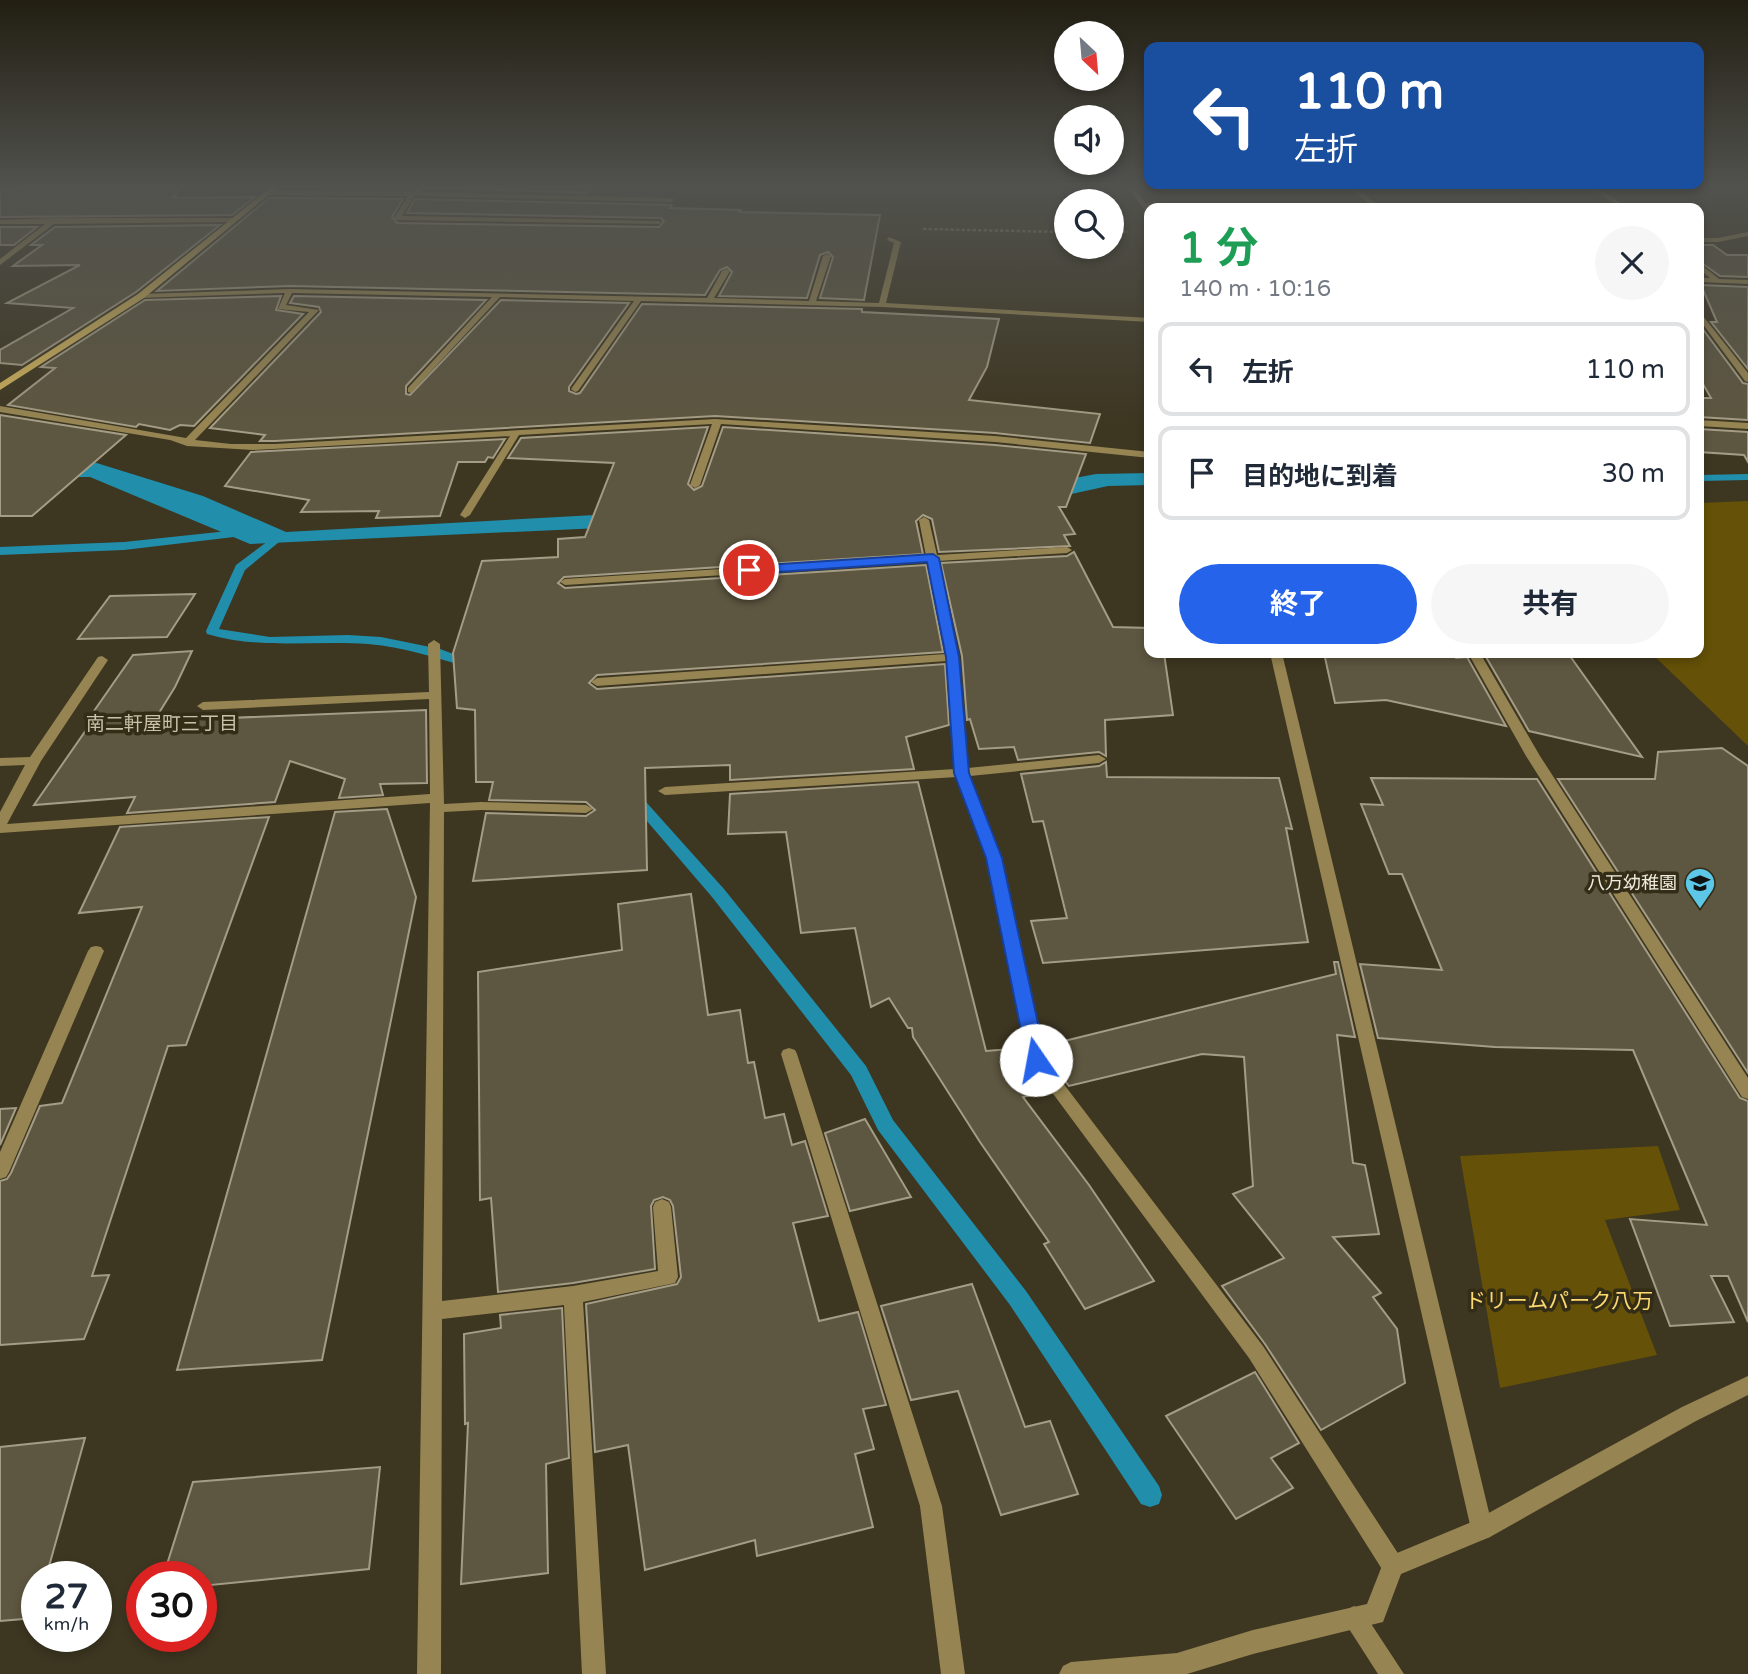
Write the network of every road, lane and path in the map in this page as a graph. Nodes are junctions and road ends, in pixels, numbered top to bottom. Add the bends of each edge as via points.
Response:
1 (178, 265) edge
2 (824, 265) edge
3 (892, 265) edge
4 (1704, 269) edge
5 (726, 271) dead end
6 (1704, 280) edge
7 (1717, 281) junction
8 (1748, 282) edge
9 (290, 291) junction
10 (498, 295) junction
11 (141, 296) junction
12 (639, 299) junction
13 (709, 301) junction
14 (812, 303) junction
15 (882, 305) junction
16 (1144, 320) edge
17 (1704, 320) edge
18 (1748, 379) edge
19 (0, 387) edge
20 (575, 389) dead end
21 (411, 390) dead end
22 (0, 409) edge
23 (717, 422) junction
24 (1704, 423) edge
25 (1748, 426) edge
26 (516, 432) junction
27 (187, 443) junction
28 (1144, 454) edge
29 (695, 485) dead end
30 (465, 514) dead end
31 (924, 520) dead end
32 (1067, 550) dead end
33 (933, 558) junction
34 (565, 582) dead end
35 (434, 644) dead end
36 (953, 657) junction
37 (1277, 658) edge
38 (1477, 658) edge
39 (102, 660) dead end
40 (597, 682) dead end
41 (435, 695) junction
42 (203, 706) dead end
43 (1099, 759) dead end
44 (34, 761) junction
45 (0, 762) edge
46 (961, 773) junction
47 (664, 791) dead end
48 (437, 803) junction
49 (586, 809) dead end
50 (0, 827) edge
51 (96, 951) dead end
52 (789, 1054) dead end
53 (1748, 1092) edge
54 (0, 1172) edge
55 (662, 1208) dead end
56 (573, 1295) junction
57 (433, 1311) junction
58 (1748, 1385) edge
59 (1482, 1529) junction
60 (1393, 1566) junction
61 (1354, 1618) junction
62 (1176, 1670) edge
63 (429, 1674) edge
64 (594, 1674) edge
65 (953, 1674) edge
66 (1072, 1674) edge
67 (1392, 1674) edge

1 - 11 main road
2 - 14 street
3 - 15 street
4 - 7 street
5 - 13 street
6 - 7 street
7 - 8 street
9 - 10 street
9 - 11 street
9 - 27 street via 281,307 315,310
10 - 12 street
10 - 21 street
11 - 19 main road
12 - 13 street
12 - 20 street
13 - 14 street
14 - 15 street
15 - 16 street
17 - 18 street
22 - 27 street
23 - 26 street
23 - 28 street via 928,434
23 - 29 street
24 - 25 street
26 - 27 street via 267,447
26 - 30 street
31 - 33 street
32 - 33 street
33 - 34 street
33 - 36 street
35 - 41 street
36 - 40 street
36 - 46 street
37 - 59 street
38 - 53 street via 1533,756
39 - 44 street
41 - 42 street
41 - 48 street
43 - 46 street
44 - 45 street
44 - 50 street
46 - 47 street
46 - 60 street via 994,858 1036,1060 1256,1352
48 - 49 street
48 - 50 street
48 - 57 street
51 - 54 street
52 - 65 street via 931,1506
55 - 56 street via 668,1278
56 - 57 street
56 - 64 street
57 - 63 street
58 - 59 street
59 - 60 street
60 - 61 street via 1375,1614
61 - 62 street via 1253,1643
61 - 67 street
62 - 66 street

